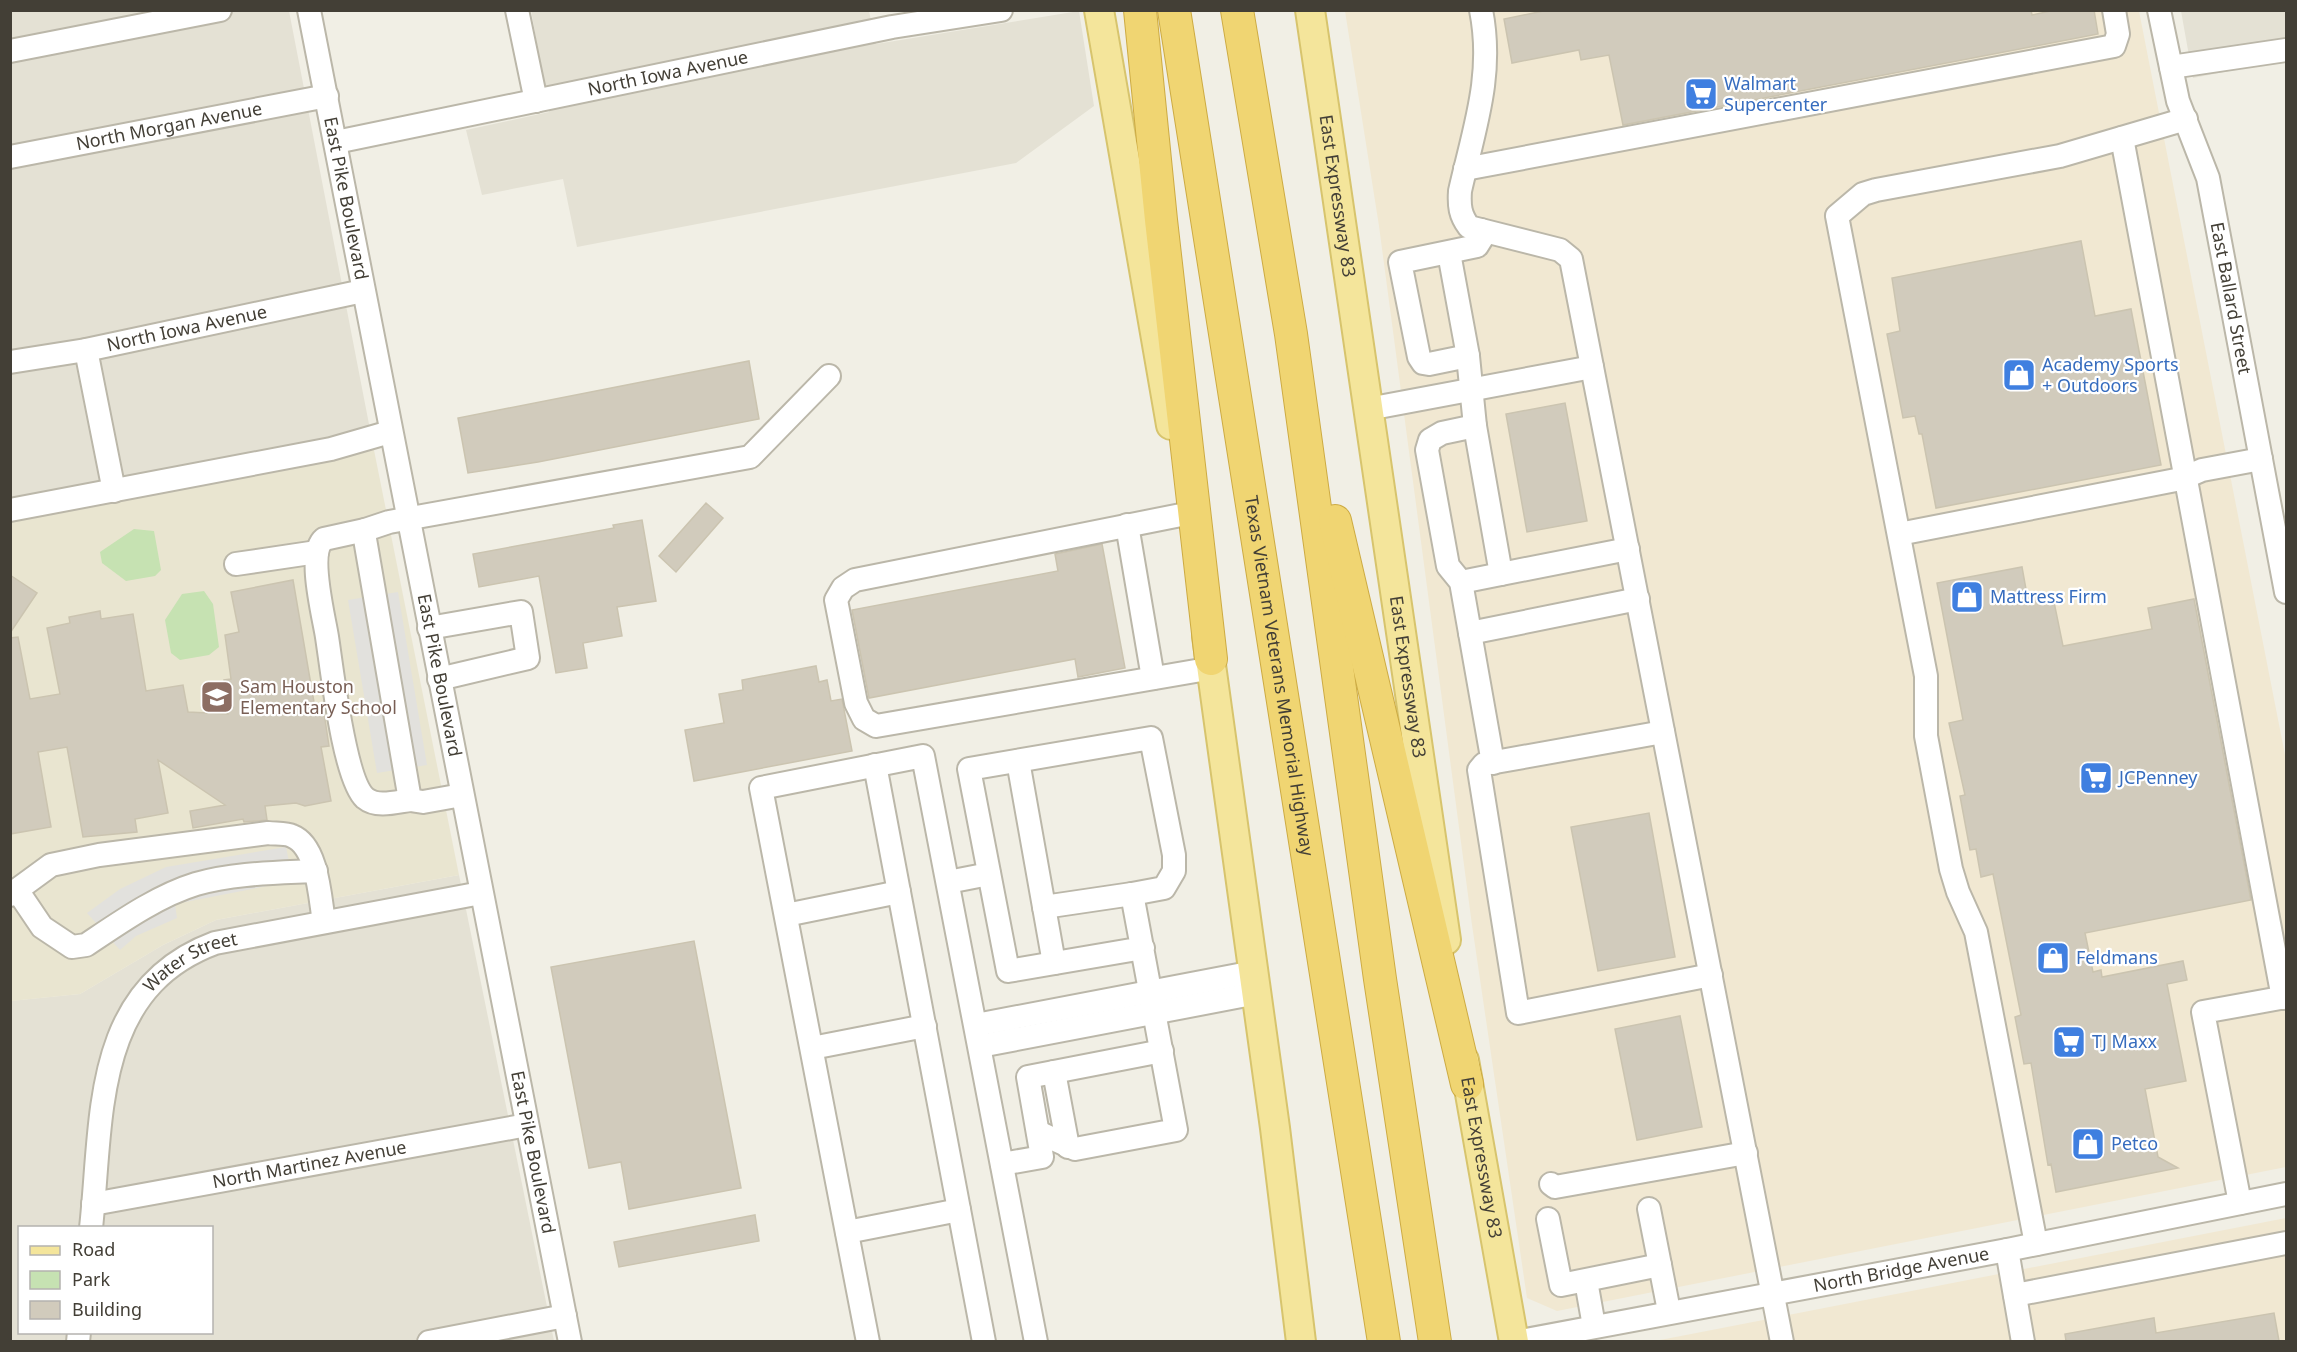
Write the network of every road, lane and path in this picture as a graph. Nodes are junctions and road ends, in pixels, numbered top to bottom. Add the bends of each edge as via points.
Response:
1 (220, 10) edge
2 (309, 10) edge
3 (517, 10) edge
4 (1001, 10) edge
5 (1099, 10) edge
6 (1140, 10) edge
7 (1174, 10) edge
8 (1237, 10) edge
9 (1310, 10) edge
10 (1481, 10) edge
11 (2114, 10) edge
12 (2159, 10) edge
13 (891, 19) edge
14 (2286, 50) edge
15 (10, 51) edge
16 (2171, 67) junction
17 (327, 96) junction
18 (536, 101) junction
19 (2186, 119) junction
20 (2121, 138) junction
21 (336, 142) junction
22 (10, 157) edge
23 (1465, 169) junction
24 (1481, 230) junction
25 (1449, 254) junction
26 (363, 291) junction
27 (1291, 334) junction
28 (86, 350) junction
29 (1468, 356) junction
30 (10, 362) edge
31 (1593, 367) junction
32 (830, 376) dead end
33 (1469, 390) junction
34 (1368, 409) junction
35 (1475, 426) junction
36 (390, 432) junction
37 (2261, 459) junction
38 (2185, 477) junction
39 (114, 491) junction
40 (10, 510) edge
41 (1186, 513) junction
42 (407, 519) junction
43 (1127, 525) junction
44 (365, 530) junction
45 (1899, 534) junction
46 (1628, 549) junction
47 (317, 552) junction
48 (236, 564) dead end
49 (1502, 574) junction
50 (1461, 582) junction
51 (2286, 592) edge
52 (1638, 599) junction
53 (429, 628) junction
54 (1470, 633) junction
55 (1212, 663) junction
56 (1153, 678) junction
57 (439, 679) junction
58 (1663, 732) junction
59 (1018, 761) junction
60 (1493, 763) junction
61 (875, 765) junction
62 (462, 795) junction
63 (410, 800) junction
64 (316, 871) junction
65 (989, 874) junction
66 (948, 882) junction
67 (14, 892) edge
68 (899, 892) junction
69 (481, 893) junction
70 (1132, 894) junction
71 (1044, 907) junction
72 (786, 915) junction
73 (324, 922) junction
74 (1143, 948) junction
75 (1054, 963) junction
76 (1711, 975) junction
77 (1255, 983) junction
78 (2285, 998) edge
79 (1153, 1002) junction
80 (924, 1026) junction
81 (978, 1035) junction
82 (812, 1048) junction
83 (1162, 1052) junction
84 (1054, 1072) junction
85 (1467, 1084) junction
86 (526, 1125) junction
87 (1038, 1132) junction
88 (1068, 1147) junction
89 (1746, 1153) junction
90 (1002, 1164) junction
91 (1551, 1185) dead end
92 (2286, 1194) edge
93 (2240, 1203) junction
94 (93, 1204) junction
95 (1649, 1209) dead end
96 (959, 1210) junction
97 (1548, 1219) dead end
98 (91, 1226) edge
99 (847, 1232) junction
100 (2286, 1243) edge
101 (2036, 1244) junction
102 (2007, 1250) junction
103 (1660, 1265) junction
104 (1586, 1281) junction
105 (1773, 1292) junction
106 (2015, 1295) junction
107 (1669, 1311) junction
108 (565, 1316) junction
109 (1594, 1326) junction
110 (429, 1341) edge
111 (570, 1341) edge
112 (868, 1341) edge
113 (984, 1341) edge
114 (1036, 1341) edge
115 (1301, 1341) edge
116 (1384, 1341) edge
117 (1435, 1341) edge
118 (1514, 1341) edge
119 (1782, 1341) edge
120 (2024, 1341) edge

1 - 15 street
2 - 17 street, East Pike Boulevard
3 - 18 street
4 - 13 street, North Iowa Avenue
5 - 41 main road
6 - 55 highway
7 - 116 highway, Texas Vietnam Veterans Memorial Highway
8 - 27 highway
9 - 34 main road, East Expressway 83
10 - 23 street via 1487,56 1484,87
11 - 23 street via 2118,34 2114,46
12 - 16 street, East Ballard Street
13 - 18 street, North Iowa Avenue
14 - 16 street
16 - 19 street, East Ballard Street
17 - 21 street, East Pike Boulevard
17 - 22 street, North Morgan Avenue
18 - 21 street, North Iowa Avenue
19 - 20 street
19 - 37 street, East Ballard Street via 2208,178
20 - 38 street
20 - 45 street via 2060,156 1876,190 1863,194 1837,216
21 - 26 street, East Pike Boulevard
23 - 24 street via 1459,207 1469,227
24 - 25 street via 1477,246
24 - 31 street via 1560,250 1572,258
25 - 29 street
25 - 29 street via 1400,262 1416,349 1423,363
26 - 28 street, North Iowa Avenue
26 - 36 street, East Pike Boulevard
27 - 85 highway
27 - 117 highway via 1380,979
28 - 30 street, North Iowa Avenue
28 - 39 street
29 - 33 street
31 - 33 street
31 - 46 street
32 - 42 street via 750,457
33 - 34 street
33 - 35 street
34 - 85 main road, East Expressway 83
35 - 49 street
35 - 50 street via 1442,433 1430,440 1427,450 1448,566
36 - 39 street via 331,449
36 - 42 street, East Pike Boulevard
37 - 38 street
37 - 51 street, East Ballard Street
38 - 45 street
38 - 78 street
39 - 40 street
41 - 43 street
41 - 55 main road
42 - 44 street
42 - 53 street, East Pike Boulevard
43 - 56 street
43 - 56 street via 855,580 843,588 836,600 856,703 864,719 876,726
44 - 47 street via 324,539
44 - 63 street
45 - 101 street via 1926,676 1926,736 1949,859 1958,892 1976,932
46 - 49 street
46 - 52 street
47 - 48 street
47 - 63 street via 318,580 342,724 358,787 366,798 378,804
49 - 50 street
50 - 54 street
52 - 54 street
52 - 58 street
53 - 57 street, East Pike Boulevard
53 - 57 street via 521,612 528,657
54 - 60 street
55 - 56 street
55 - 77 main road
57 - 62 street, East Pike Boulevard
58 - 60 street
58 - 76 street
59 - 65 street via 969,769
59 - 70 street via 1151,738 1174,872 1164,888
59 - 71 street
60 - 76 street via 1484,764 1479,770 1518,1013
61 - 66 street via 924,756
61 - 68 street
61 - 72 street via 761,788
62 - 63 street via 423,802
62 - 69 street, East Pike Boulevard
64 - 67 street via 305,847 293,836 268,833 51,865
64 - 67 street via 251,874 196,884 171,894 86,945 72,947 42,927
64 - 73 street
65 - 66 street
65 - 75 street via 1008,971
66 - 81 street
68 - 72 street
68 - 80 street
69 - 73 street, Water Street
69 - 86 street, East Pike Boulevard
70 - 71 street
70 - 74 street
71 - 75 street
72 - 82 street
73 - 94 street, Water Street via 215,943 195,950 158,978 131,1012 112,1052
74 - 75 street
74 - 79 street
76 - 89 street
77 - 79 street
77 - 115 main road
78 - 93 street via 2203,1012
79 - 81 street
79 - 83 street
80 - 82 street
80 - 96 street
81 - 90 street
82 - 99 street
83 - 84 street
83 - 88 street via 1176,1130 1075,1149
84 - 87 street via 1028,1077
84 - 88 street
85 - 118 main road, East Expressway 83
86 - 94 street, North Martinez Avenue
86 - 108 street, East Pike Boulevard
87 - 88 street
87 - 90 street via 1042,1156
89 - 91 street
89 - 105 street
90 - 114 street
92 - 93 street, North Bridge Avenue
93 - 101 street, North Bridge Avenue
94 - 98 street, Water Street
95 - 103 street
96 - 99 street
96 - 113 street
97 - 104 street via 1561,1285
99 - 112 street
100 - 106 street
101 - 102 street, North Bridge Avenue
102 - 105 street, North Bridge Avenue
102 - 106 street
103 - 104 street
103 - 107 street
104 - 109 street
105 - 107 street, North Bridge Avenue
105 - 119 street
106 - 120 street
107 - 109 street, North Bridge Avenue
108 - 110 street
108 - 111 street, East Pike Boulevard
109 - 118 street, North Bridge Avenue

